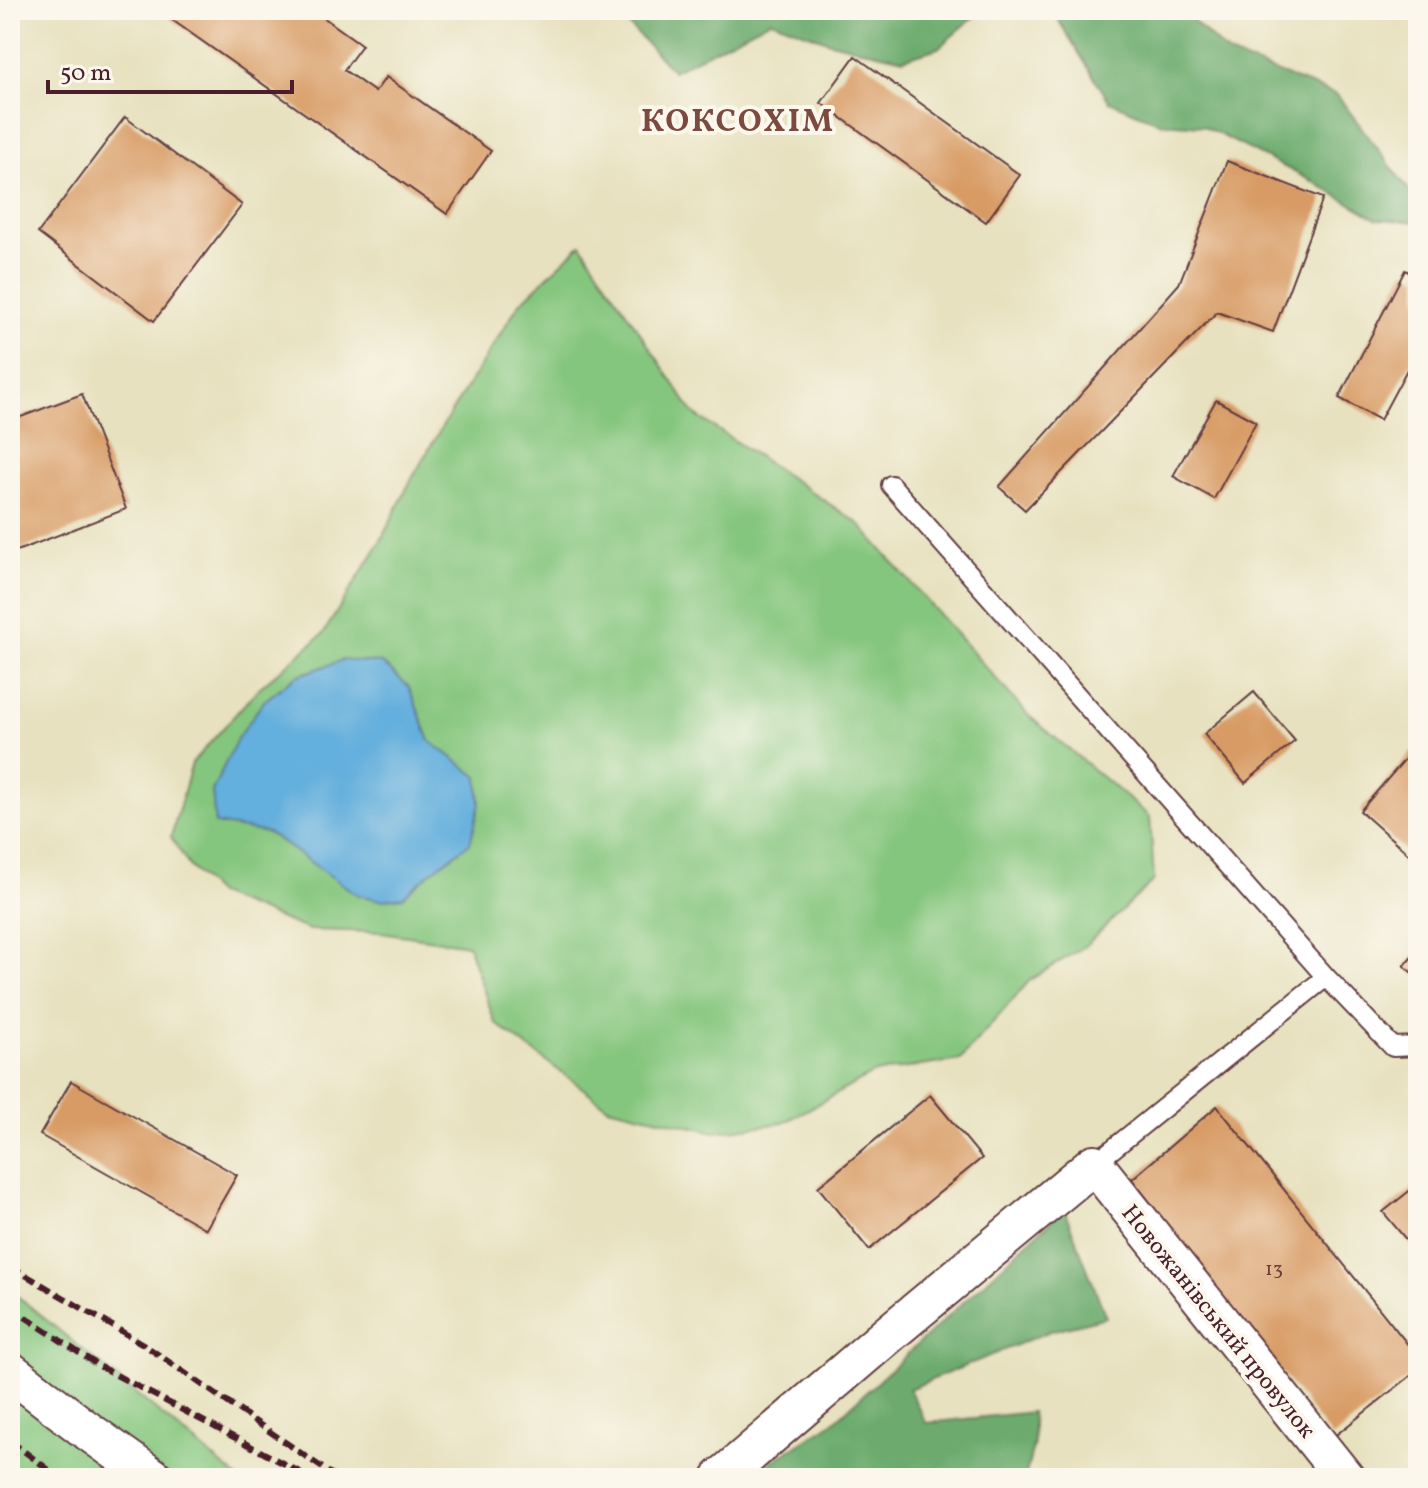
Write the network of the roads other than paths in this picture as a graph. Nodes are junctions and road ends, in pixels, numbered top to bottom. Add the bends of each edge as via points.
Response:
1 (891, 485) dead end
2 (1326, 977) junction
3 (1418, 1046) edge
4 (1094, 1164) junction
5 (10, 1371) edge
6 (154, 1478) edge
7 (721, 1478) edge
8 (1345, 1478) edge

1 - 2 lane
2 - 3 lane via 1393,1047
2 - 4 lane
4 - 7 street
4 - 8 street, Новожанівський провулок
5 - 6 street

